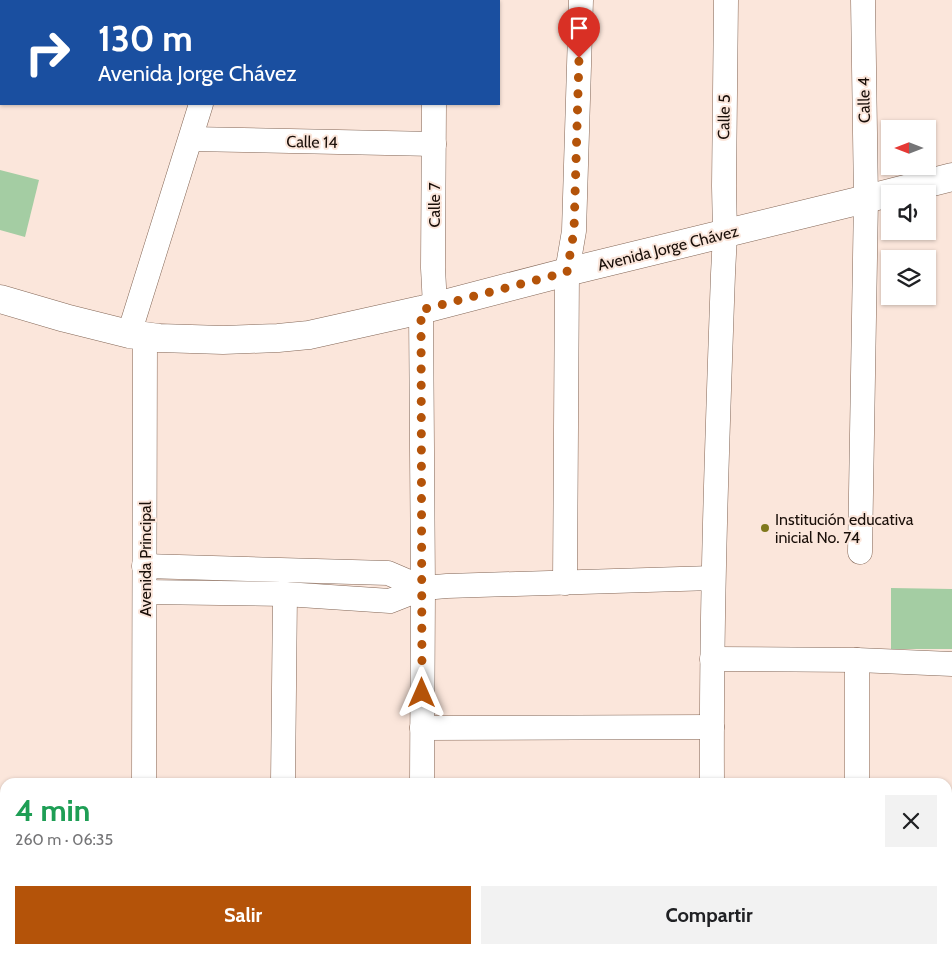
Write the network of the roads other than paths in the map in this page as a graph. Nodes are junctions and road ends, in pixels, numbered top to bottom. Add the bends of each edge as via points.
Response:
1 (581, 0) edge
2 (726, 0) edge
3 (862, 0) edge
4 (201, 105) edge
5 (434, 105) edge
6 (191, 139) junction
7 (434, 144) junction
8 (952, 177) edge
9 (866, 199) junction
10 (725, 234) junction
11 (567, 272) junction
12 (0, 300) edge
13 (428, 308) junction
14 (137, 335) junction
15 (860, 552) dead end
16 (144, 566) junction
17 (713, 578) junction
18 (565, 583) junction
19 (423, 588) junction
20 (145, 592) junction
21 (285, 594) junction
22 (712, 659) junction
23 (857, 660) junction
24 (952, 664) edge
25 (712, 727) junction
26 (422, 728) junction
27 (144, 778) edge
28 (283, 778) edge
29 (422, 778) edge
30 (712, 778) edge
31 (857, 778) edge

1 - 11 street via 574,231
2 - 10 street, Calle 5
3 - 9 street, Calle 4
4 - 6 street, Avenida Principal
5 - 7 street, Calle 7
6 - 7 street, Calle 14
6 - 14 street, Avenida Principal
7 - 13 street, Calle 7 via 433,268
8 - 9 main road, Avenida Jorge Chávez
9 - 10 main road, Avenida Jorge Chávez
9 - 15 street, Calle 4
10 - 11 main road, Avenida Jorge Chávez
10 - 17 street, Calle 5
11 - 13 main road, Avenida Jorge Chávez
11 - 18 street
12 - 14 main road, Avenida Jorge Chávez
13 - 14 main road, Avenida Jorge Chávez via 309,335 278,338 223,340
13 - 19 street, Calle 7
14 - 16 street, Avenida Principal
16 - 19 street via 388,573
16 - 20 street, Avenida Principal
17 - 18 street
17 - 22 street, Calle 5
18 - 19 street
19 - 21 street via 390,601
19 - 26 street, Calle 7
20 - 21 street
20 - 27 street, Avenida Principal
21 - 28 street
22 - 23 street
22 - 25 street, Calle 5
23 - 24 street
23 - 31 street
25 - 26 street
25 - 30 street, Calle 5
26 - 29 street, Calle 7

